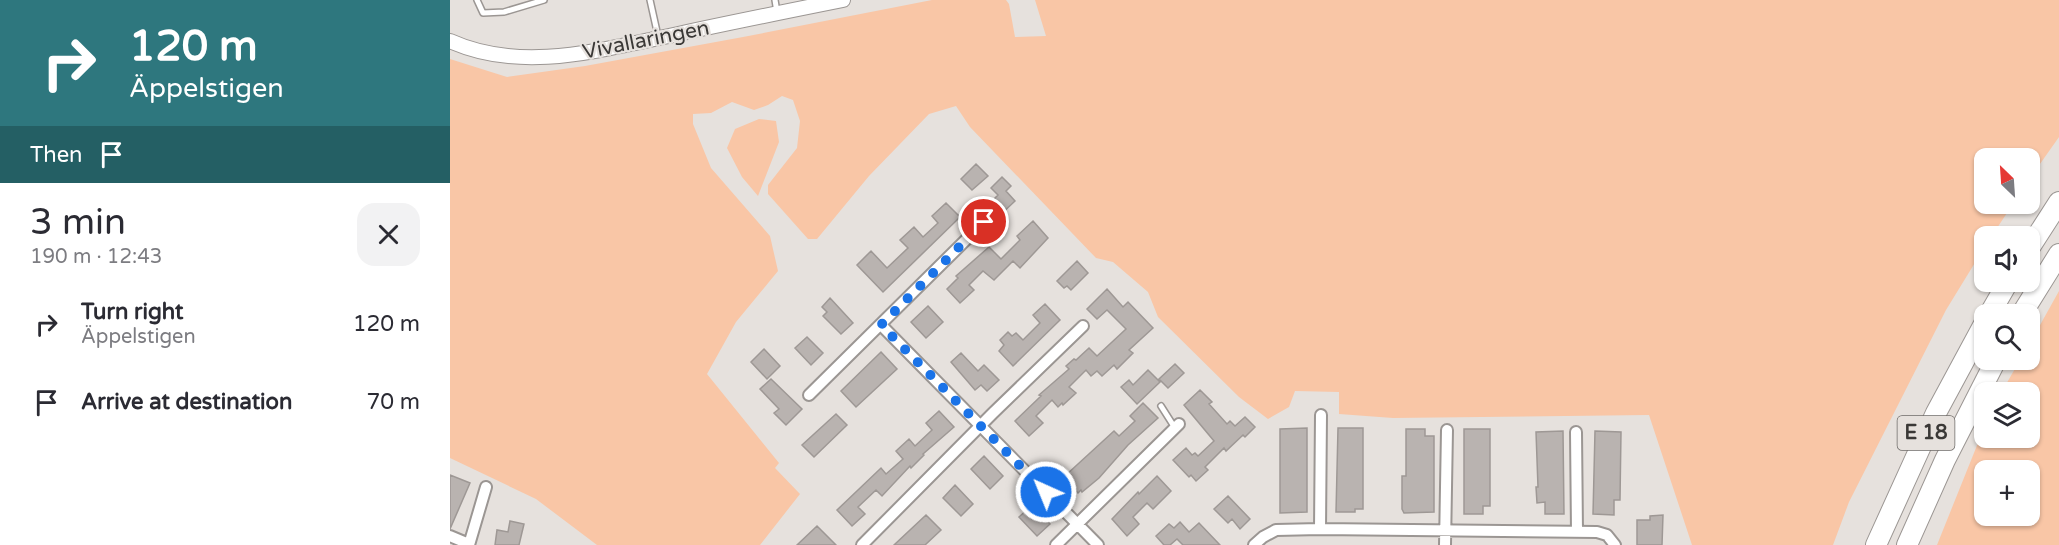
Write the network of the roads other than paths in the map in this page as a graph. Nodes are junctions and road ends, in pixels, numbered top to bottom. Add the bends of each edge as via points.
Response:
1 (477, 0) edge
2 (544, 0) edge
3 (650, 0) edge
4 (843, 0) edge
5 (776, 7) edge
6 (658, 38) junction
7 (450, 42) edge
8 (2059, 202) edge
9 (984, 222) dead end
10 (2040, 232) edge
11 (2059, 254) edge
12 (2028, 304) edge
13 (881, 325) junction
14 (1083, 326) dead end
15 (1974, 343) edge
16 (1991, 370) edge
17 (809, 395) dead end
18 (1161, 406) dead end
19 (1320, 415) dead end
20 (981, 426) junction
21 (1177, 426) joint
22 (1447, 430) dead end
23 (1576, 432) dead end
24 (486, 487) dead end
25 (1078, 525) junction
26 (1320, 529) junction
27 (1445, 531) junction
28 (1577, 532) junction
29 (450, 536) edge
30 (469, 544) edge
31 (862, 545) edge
32 (1056, 545) edge
33 (1098, 545) edge
34 (1254, 545) edge
35 (1445, 545) edge
36 (1615, 545) edge
37 (1876, 545) edge
38 (1907, 545) edge

1 - 2 lane via 483,13 504,12
3 - 6 lane
4 - 5 street, Vivallaringen
5 - 6 street, Vivallaringen
6 - 7 street, Vivallaringen via 533,58 466,49
8 - 10 highway
9 - 13 street
11 - 12 highway
13 - 17 street
13 - 20 street
14 - 20 street
15 - 37 highway, E 18 via 1936,413
16 - 38 highway, E 18
18 - 21 lane
19 - 26 street
20 - 25 street
20 - 31 street
21 - 25 street
22 - 27 street
23 - 28 street
24 - 30 street
25 - 32 street
25 - 33 street
26 - 27 street
26 - 34 street via 1270,531
27 - 28 street
27 - 35 street
28 - 36 street via 1607,535
29 - 30 street

